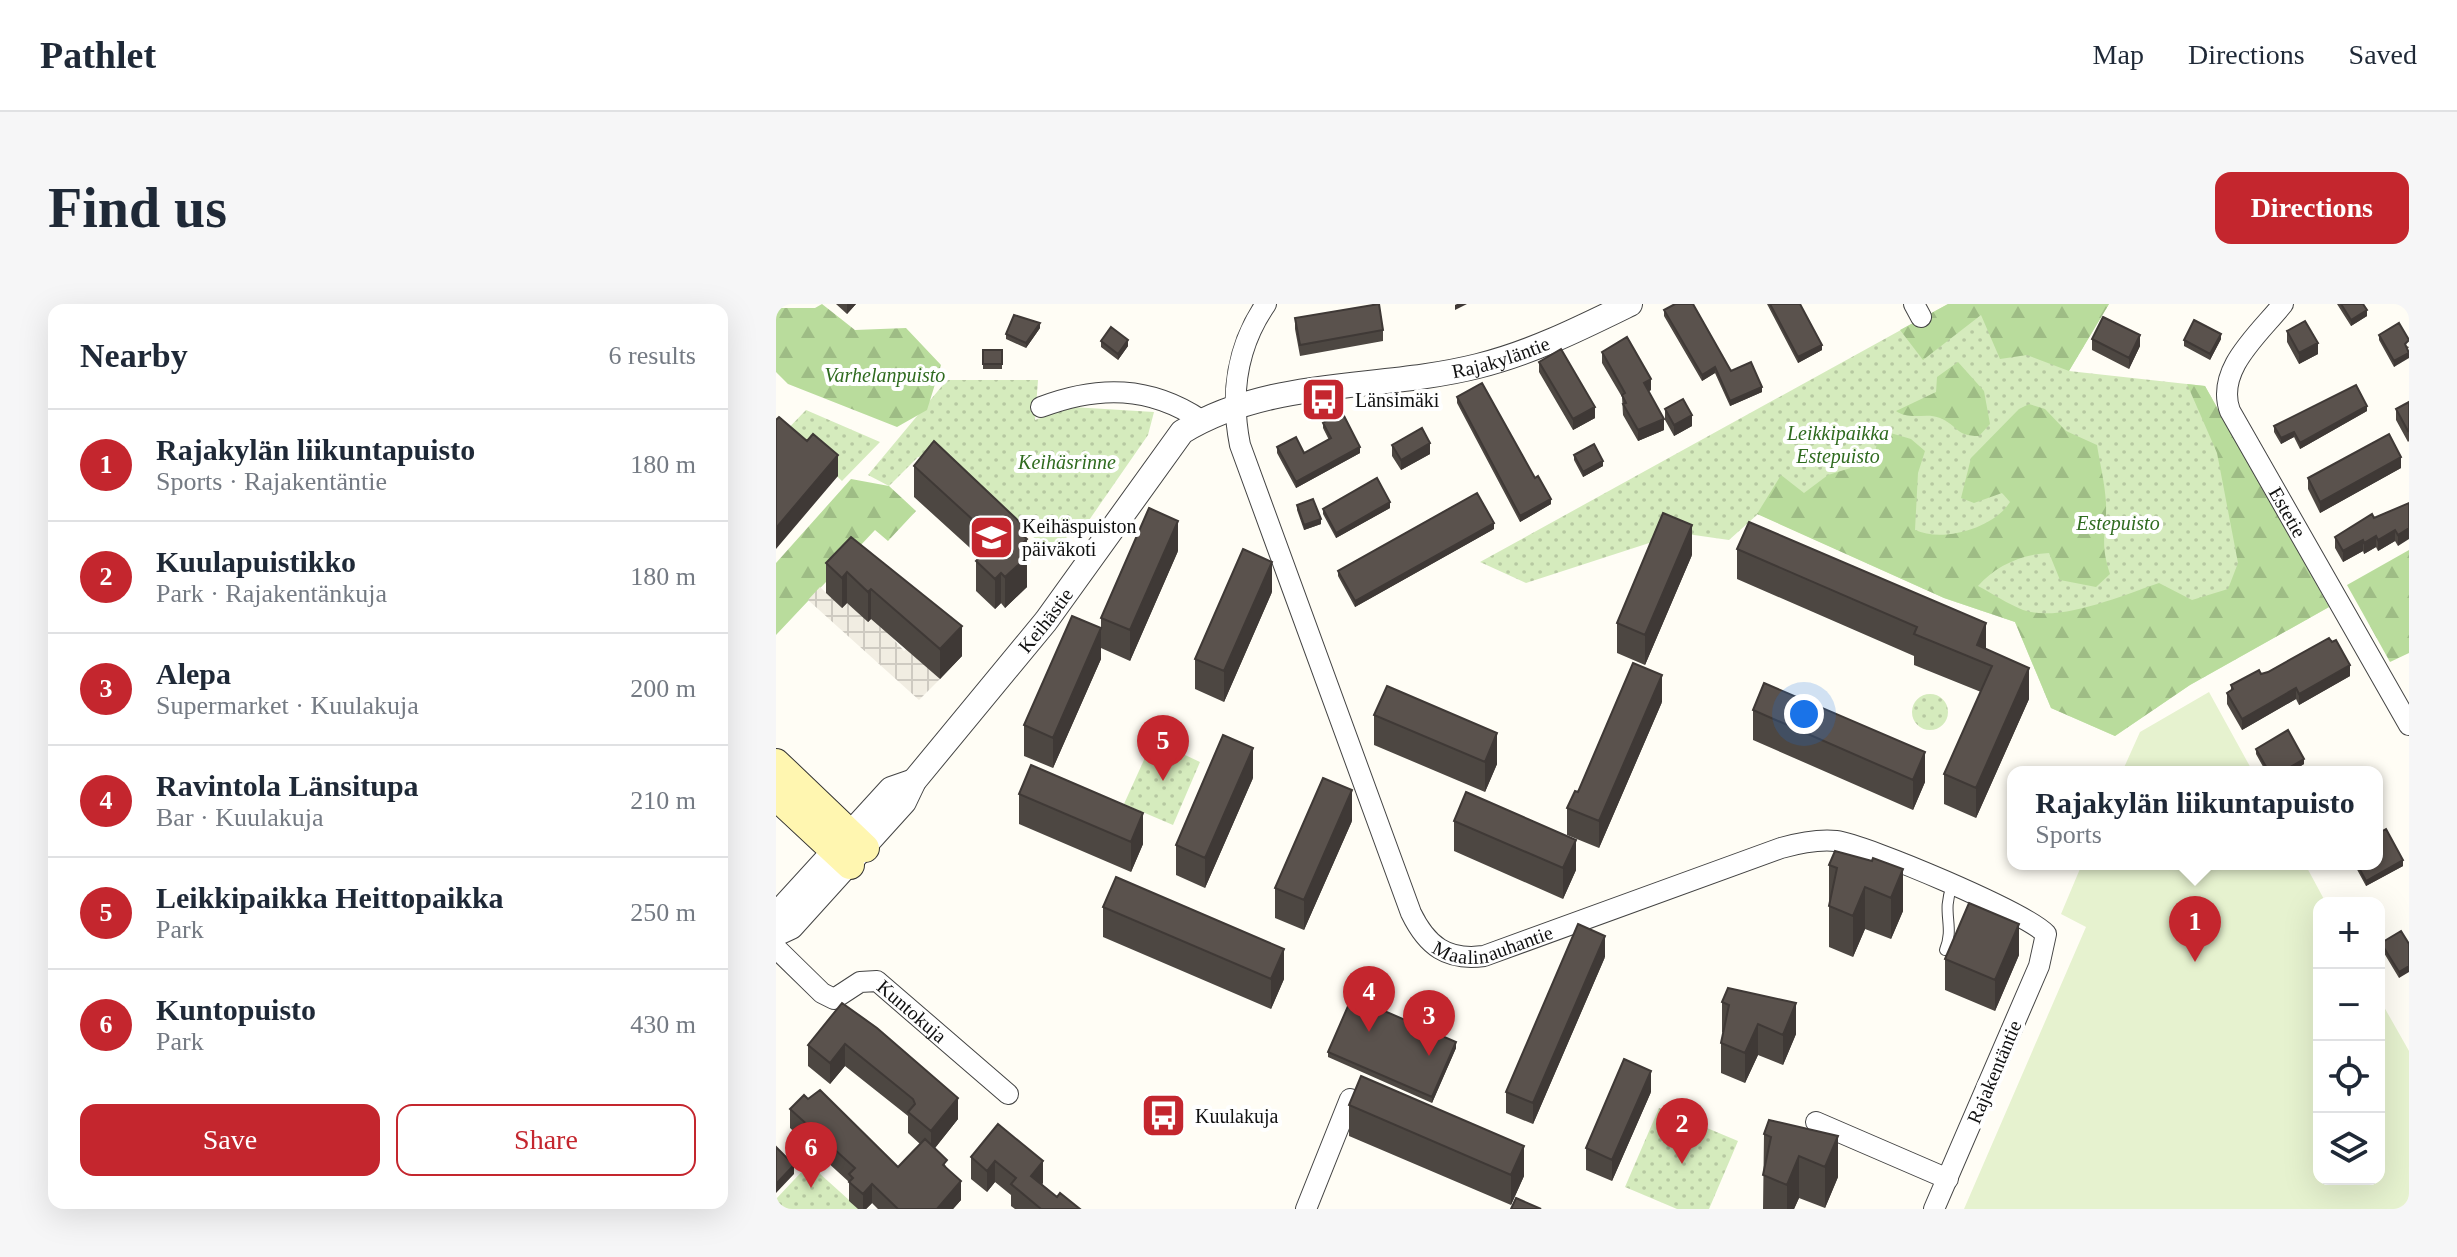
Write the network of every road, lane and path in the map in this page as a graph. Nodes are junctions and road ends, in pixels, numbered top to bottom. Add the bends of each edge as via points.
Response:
1 (1266, 304) edge
2 (1630, 304) edge
3 (2283, 304) edge
4 (1041, 407) dead end
5 (1235, 407) junction
6 (1201, 420) junction
7 (2409, 725) edge
8 (776, 763) edge
9 (776, 796) edge
10 (850, 849) junction
11 (1952, 886) junction
12 (776, 915) edge
13 (776, 934) edge
14 (2046, 934) joint
15 (776, 948) edge
16 (1945, 950) edge
17 (1008, 1094) dead end
18 (1350, 1099) edge
19 (1816, 1122) dead end
20 (1948, 1179) junction
21 (1306, 1209) edge
22 (1934, 1209) edge

1 - 5 street via 1242,349
2 - 5 street, Rajakyläntie via 1528,351 1478,367 1302,390
3 - 7 street, Estetie via 2243,353 2224,395
4 - 6 street via 1095,393 1138,394 1164,398
5 - 6 street, Rajakyläntie
5 - 11 street, Maalinauhantie via 1240,445 1399,883 1420,931 1436,949 1454,957 1484,956 1747,859 1814,841 1852,844
6 - 10 street, Keihästie via 1169,447 1046,621 914,781 904,802
8 - 10 main road
9 - 10 main road
10 - 12 street
10 - 13 street via 791,927
11 - 14 street, Maalinauhantie via 2017,914
11 - 16 lane via 1945,909 1951,931
14 - 20 street, Rajakentäntie via 2039,966
15 - 17 street, Kuntokuja via 834,999 860,982 877,981
18 - 21 street
19 - 20 street
20 - 22 street, Rajakentäntie

